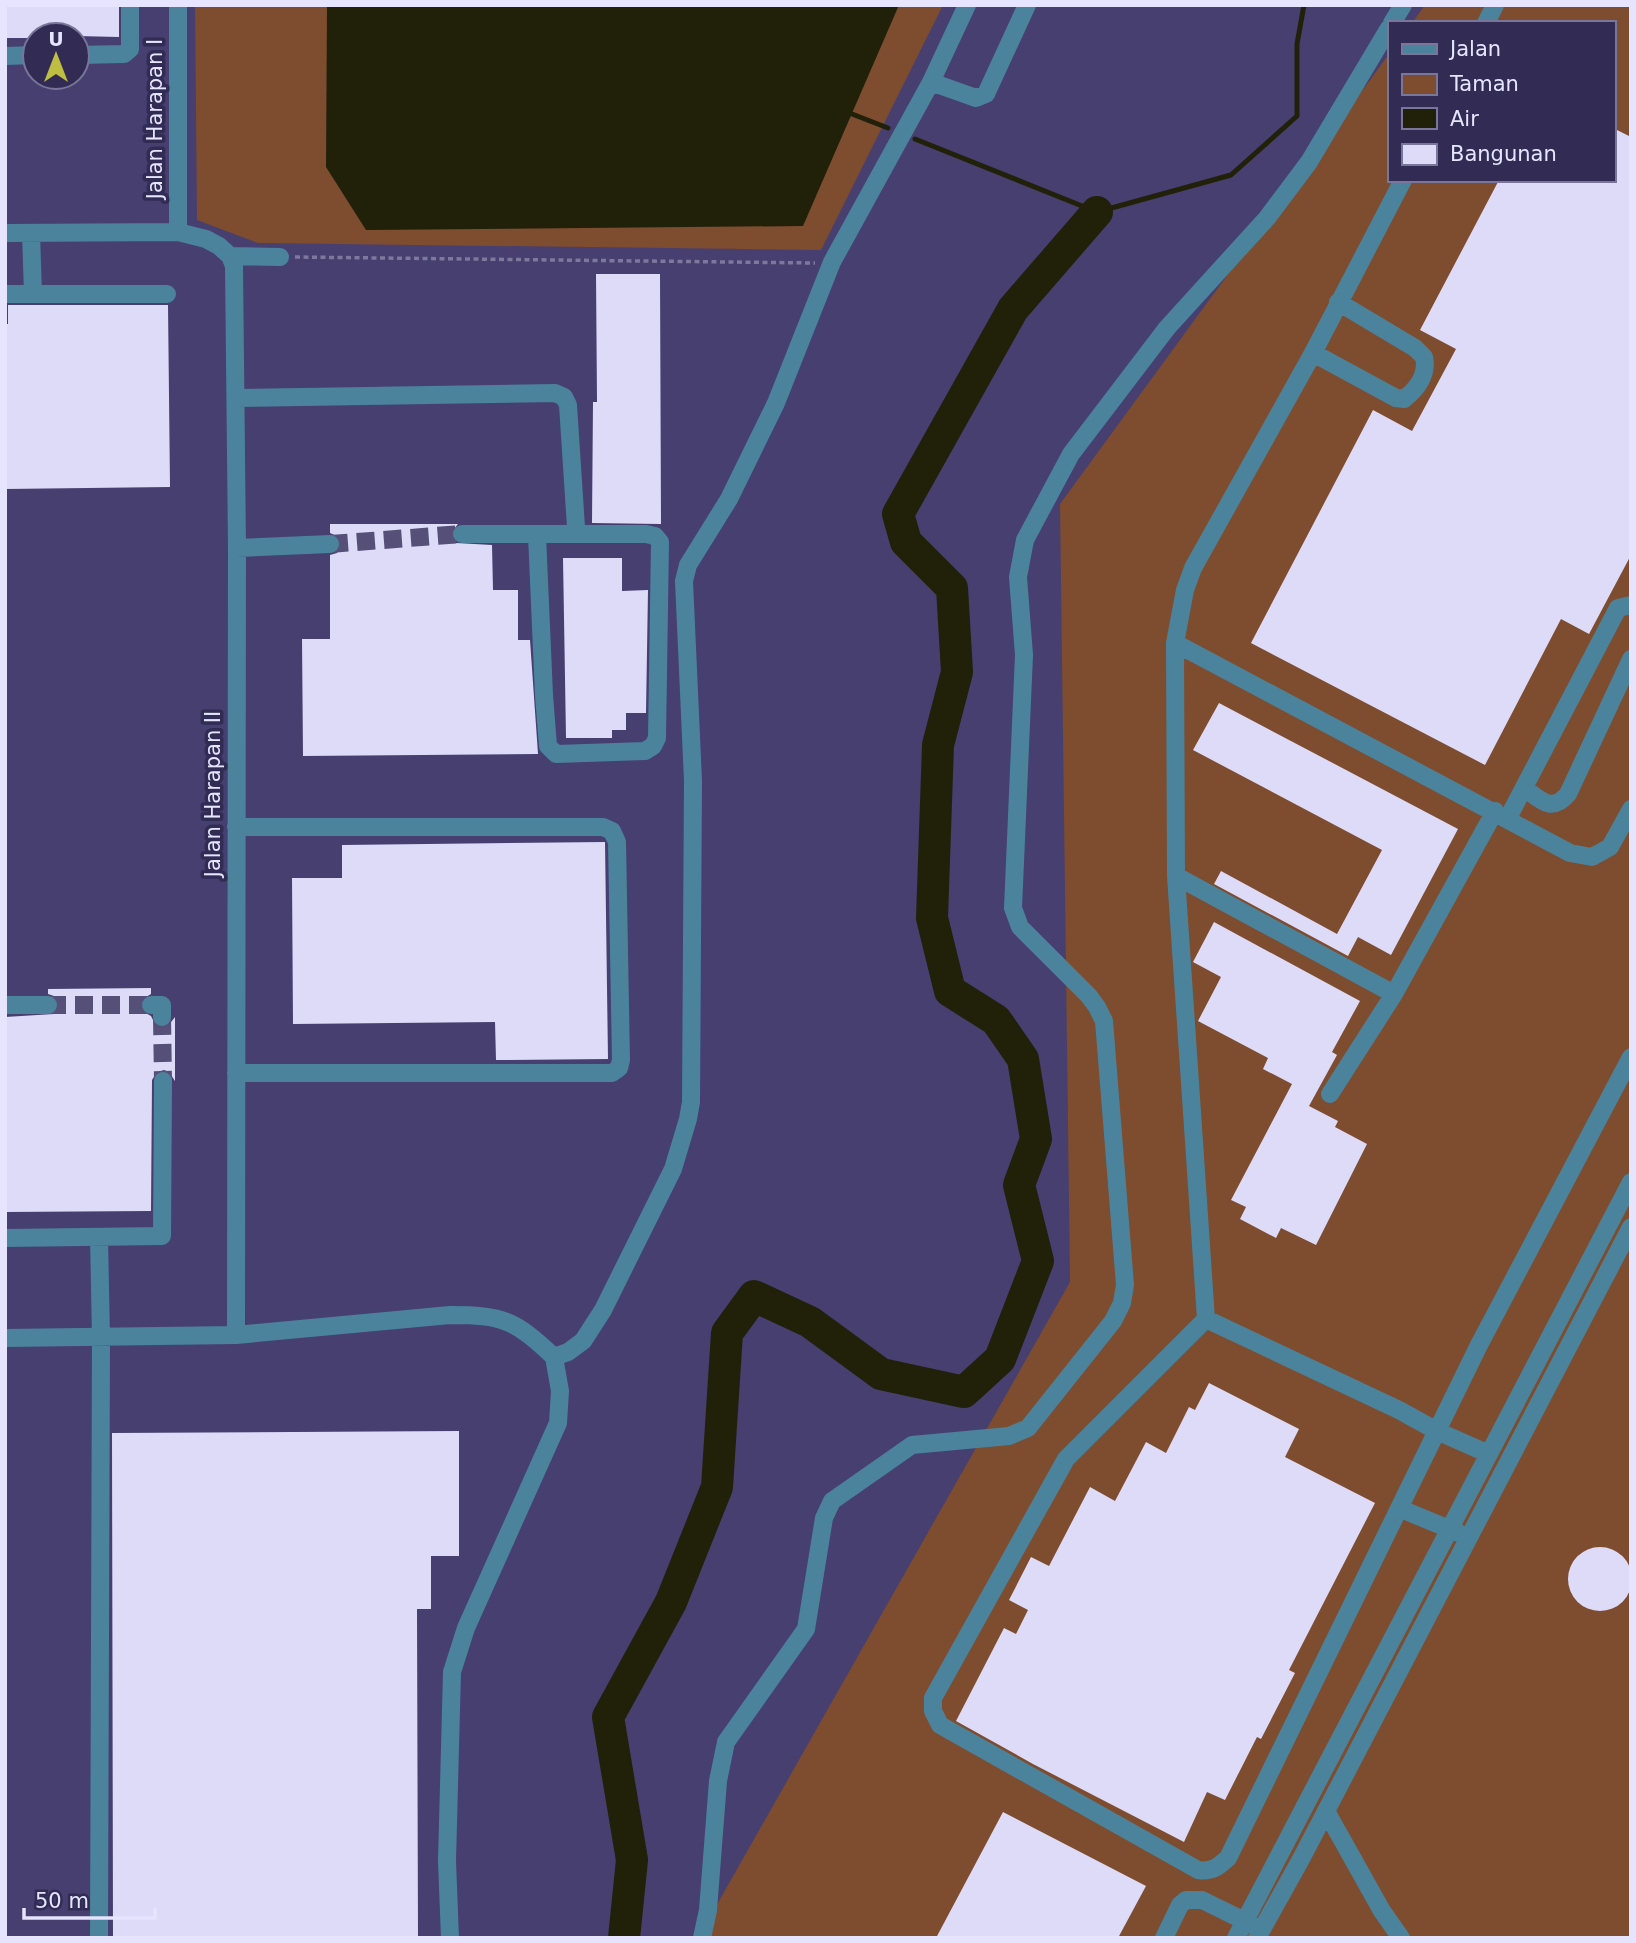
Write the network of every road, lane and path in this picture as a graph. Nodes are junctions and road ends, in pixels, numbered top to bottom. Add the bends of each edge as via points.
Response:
1 (130, 5) edge
2 (178, 5) edge
3 (967, 5) edge
4 (1027, 5) edge
5 (1403, 5) edge
6 (1496, 5) edge
7 (1393, 21) edge
8 (1487, 21) edge
9 (1388, 30) edge
10 (91, 55) edge
11 (930, 82) junction
12 (1402, 182) edge
13 (178, 232) junction
14 (5, 233) edge
15 (31, 233) junction
16 (230, 256) junction
17 (280, 257) joint
18 (832, 262) junction
19 (33, 294) junction
20 (167, 294) dead end
21 (5, 295) edge
22 (1338, 302) junction
23 (1314, 353) junction
24 (237, 398) junction
25 (573, 532) junction
26 (462, 534) tunnel mouth
27 (537, 534) junction
28 (330, 544) tunnel mouth
29 (237, 548) junction
30 (1631, 605) edge
31 (1175, 643) junction
32 (1631, 659) edge
33 (1524, 788) junction
34 (1631, 808) edge
35 (1501, 815) junction
36 (236, 827) junction
37 (1176, 876) junction
38 (1394, 994) junction
39 (5, 1005) edge
40 (48, 1005) tunnel mouth
41 (1631, 1057) edge
42 (236, 1073) junction
43 (163, 1081) tunnel mouth
44 (1330, 1094) dead end
45 (1631, 1182) edge
46 (1631, 1227) edge
47 (99, 1237) junction
48 (5, 1238) edge
49 (1206, 1319) junction
50 (236, 1335) junction
51 (5, 1338) edge
52 (101, 1338) junction
53 (554, 1357) junction
54 (1437, 1431) junction
55 (1489, 1454) junction
56 (1401, 1509) junction
57 (1449, 1528) junction
58 (1470, 1539) junction
59 (1326, 1811) junction
60 (1245, 1920) junction
61 (1259, 1934) edge
62 (99, 1938) edge
63 (450, 1938) edge
64 (702, 1938) edge
65 (1164, 1938) edge
66 (1236, 1938) edge
67 (1401, 1938) edge

1 - 10 street via 130,49 124,54
2 - 13 street, Jalan Harapan I
3 - 11 street
4 - 11 street via 986,94 976,98
5 - 7 street
6 - 8 street
9 - 64 street via 1309,162 1267,218 1167,328 1071,454 1021,553 1024,655 1013,908 1020,927 1088,996 1104,1021 1125,1285 1122,1303 1113,1321 1028,1428 1009,1436 912,1445 827,1508 806,1629 726,1742
11 - 18 street
12 - 22 street
13 - 15 street
13 - 16 street via 206,239
14 - 15 street
15 - 19 street
16 - 17 street
16 - 24 street, Jalan Harapan II via 236,277
17 - 18 path
18 - 53 street via 776,403 729,499 688,565 684,581 692,781 688,1119 673,1169 603,1310 583,1341
19 - 20 street
19 - 21 street
22 - 23 street
22 - 23 street via 1415,348 1424,357 1424,373 1414,391 1404,399 1396,398
23 - 31 street via 1193,568
24 - 25 street via 555,393 568,405
24 - 29 street, Jalan Harapan II
25 - 27 street
25 - 27 street via 646,534 660,542 657,738 645,751 556,754 548,746
26 - 27 street
28 - 29 street
29 - 36 street, Jalan Harapan II
30 - 33 street via 1618,608
31 - 35 street
31 - 37 street
32 - 33 street via 1561,803 1544,802
33 - 35 street
34 - 35 street via 1610,847 1592,857 1570,853
35 - 38 street
36 - 42 street, Jalan Harapan II
36 - 42 street via 603,827 612,831 617,842 621,1060 612,1073
37 - 38 street
37 - 49 street
38 - 44 street
39 - 40 street
41 - 54 street
42 - 50 street, Jalan Harapan II
43 - 47 street via 162,1236
45 - 55 street
46 - 58 street
47 - 48 street
47 - 52 street
49 - 54 street
49 - 56 street via 1066,1458 933,1698 940,1725 1198,1870 1216,1868 1228,1858
50 - 52 street
50 - 53 street via 450,1315 492,1316 514,1325
51 - 52 street
52 - 62 street
53 - 63 street via 561,1391 558,1423 466,1628 452,1672 447,1861
54 - 55 street
54 - 56 street
55 - 57 street
56 - 57 street
57 - 58 street
57 - 60 street
58 - 59 street
59 - 61 street
59 - 67 street
60 - 61 street
60 - 65 street via 1202,1900 1186,1900
60 - 66 street

